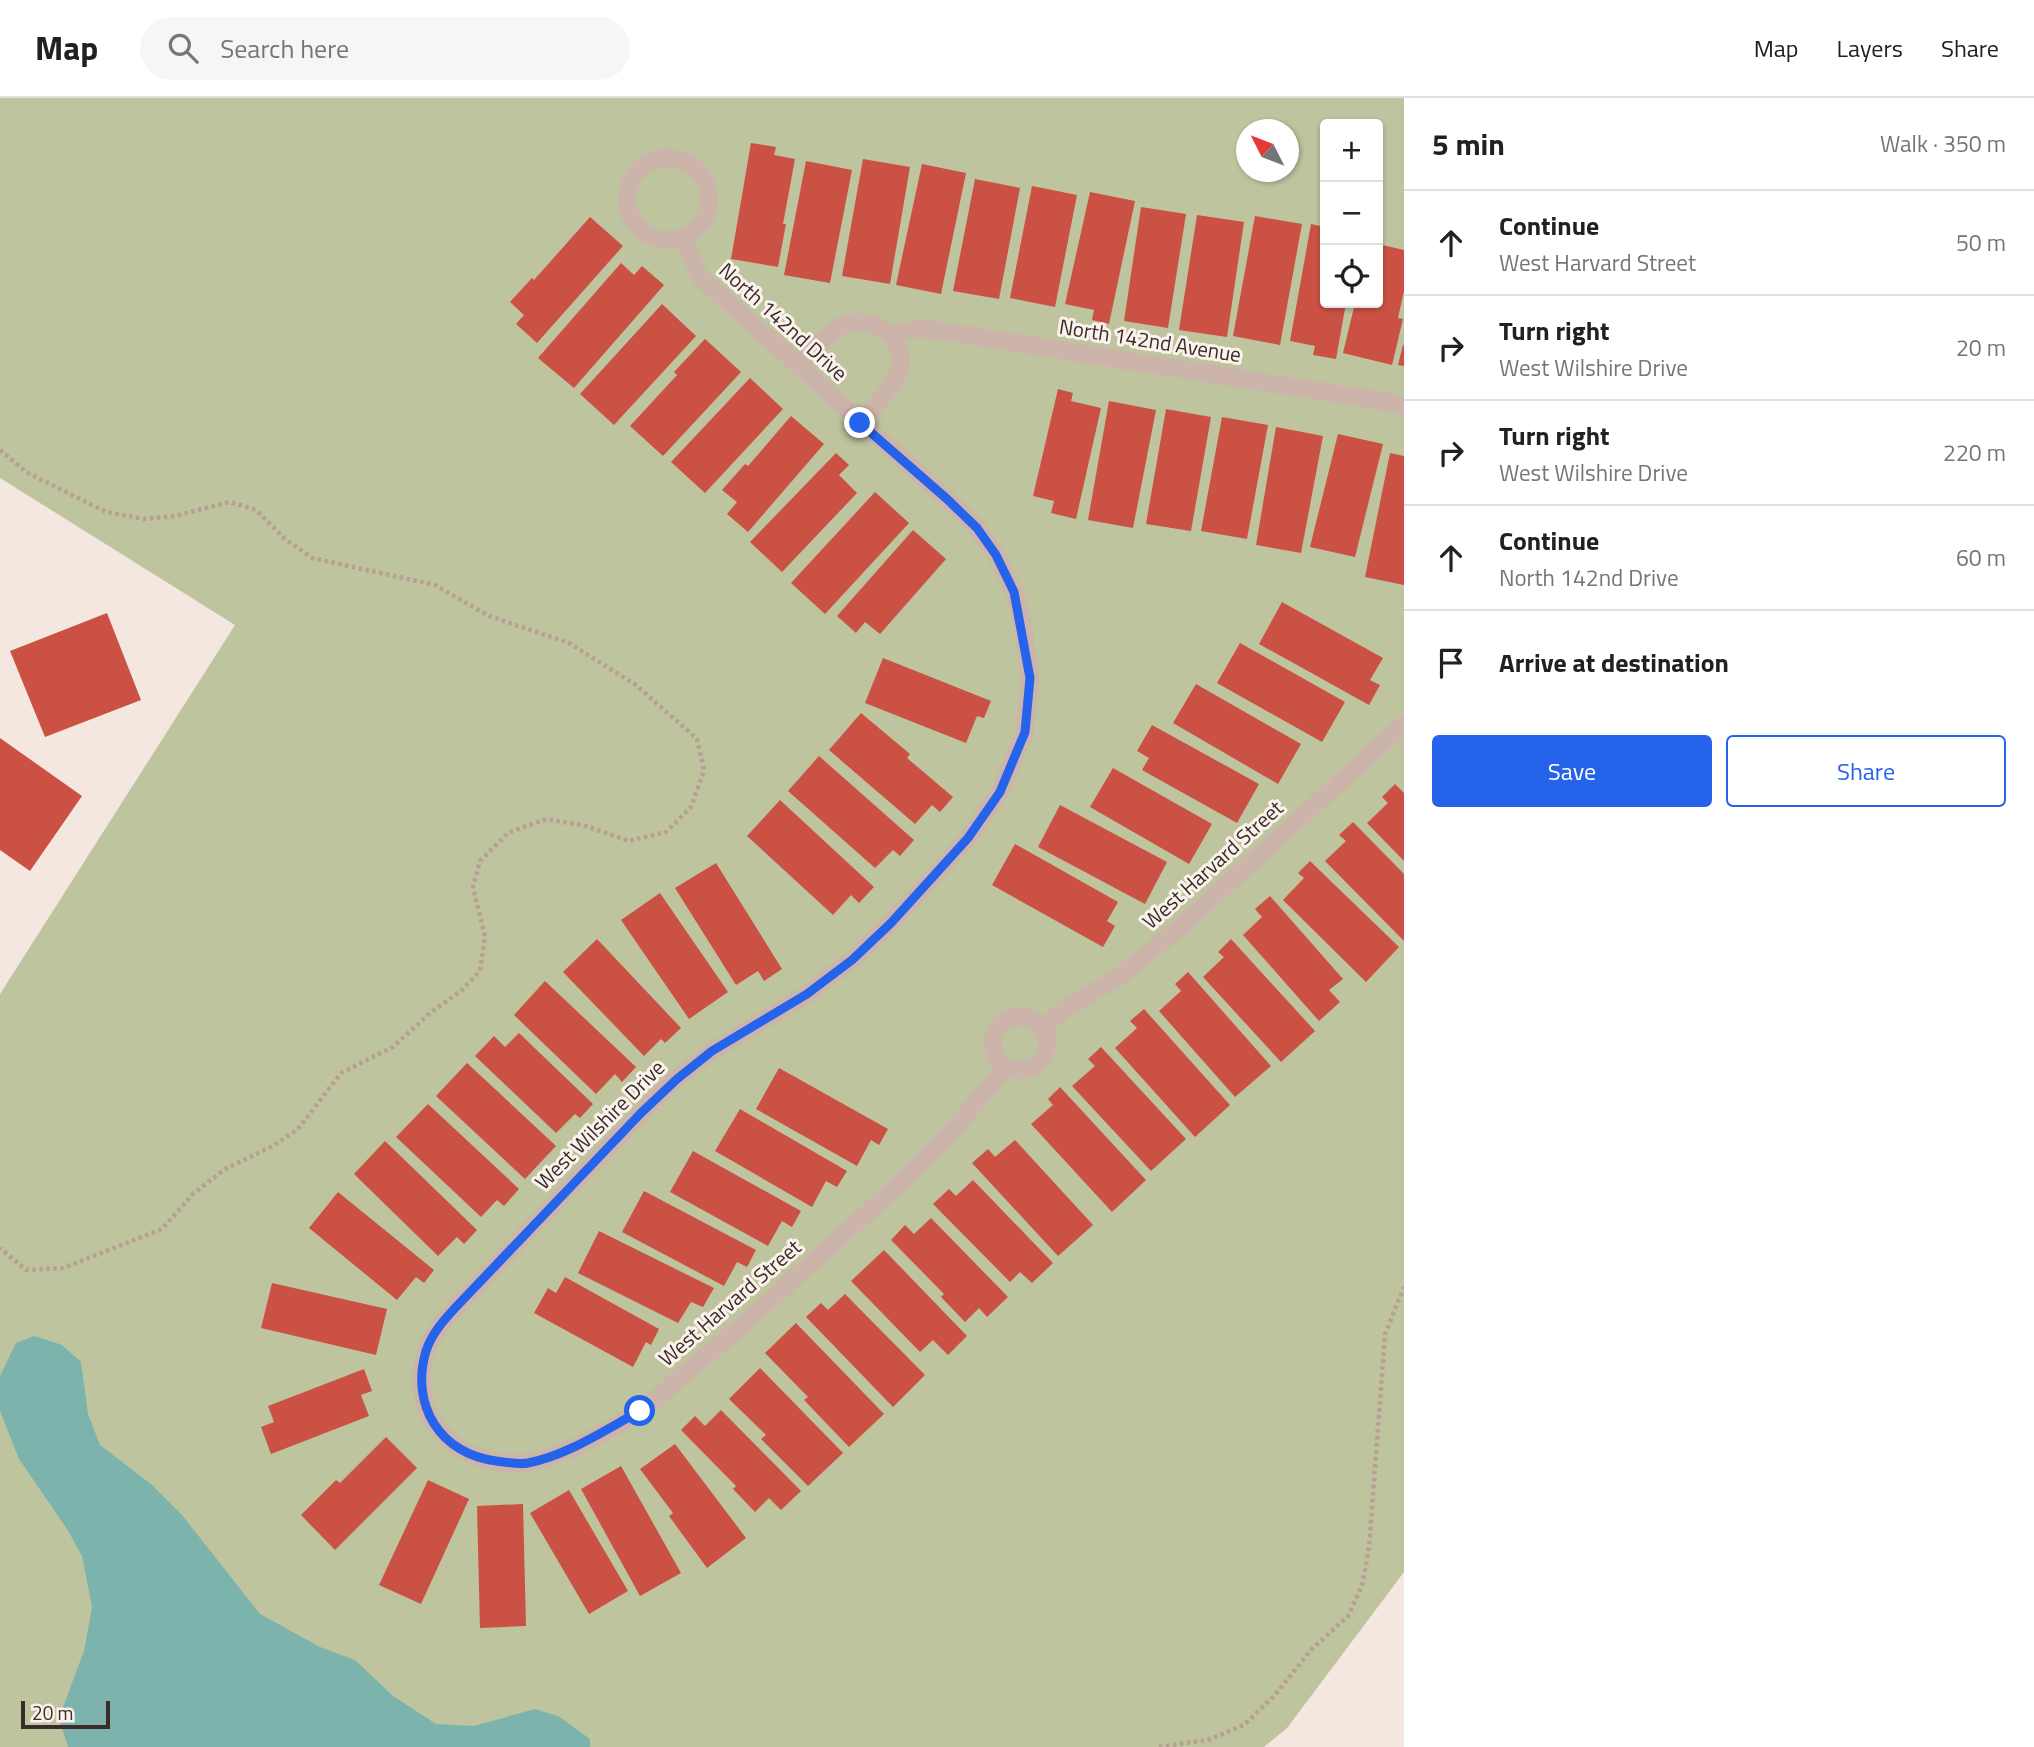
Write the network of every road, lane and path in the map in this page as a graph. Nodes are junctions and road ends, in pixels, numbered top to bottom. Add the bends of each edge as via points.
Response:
1 (683, 238) junction
2 (889, 334) junction
3 (798, 366) junction
4 (1404, 407) edge
5 (860, 423) junction
6 (0, 450) edge
7 (1021, 621) joint
8 (1404, 724) edge
9 (1043, 1028) junction
10 (1006, 1068) junction
11 (0, 1248) edge
12 (1404, 1287) edge
13 (436, 1429) joint
14 (1159, 1747) edge

1 - 1 street via 704,220 709,206 704,179 683,161 655,160 635,176 629,188 630,213 646,234 657,239
1 - 3 street, North 142nd Drive via 701,277
2 - 3 street, North 142nd Avenue via 867,321 846,324
2 - 4 street, North 142nd Avenue via 922,328
2 - 5 street via 900,350 901,368
3 - 5 street, North 142nd Drive
5 - 7 street, North 142nd Drive via 977,528 1014,592
6 - 11 path via 26,472 107,512 144,519 230,502 256,510 312,558 435,585 489,616 569,643 636,685 697,739 704,770 691,807 666,832 629,841 547,819 509,832 480,861 473,887 485,936 480,971 393,1047 341,1073 298,1129 225,1169 193,1194 162,1229 64,1268 26,1270
7 - 13 street, West Wilshire Drive via 1030,678 1025,732 1000,792 968,838 852,960 677,1079 456,1307 436,1330 426,1351 423,1399
8 - 9 street, West Harvard Street via 1178,929
9 - 10 street via 1048,1046 1041,1062 1024,1071
9 - 10 street via 1017,1016 999,1026 993,1046
10 - 13 street, West Harvard Street via 904,1178 640,1411 581,1443 526,1463 482,1459 456,1448
12 - 14 path via 1385,1334 1369,1548 1362,1586 1348,1616 1244,1725 1208,1740

